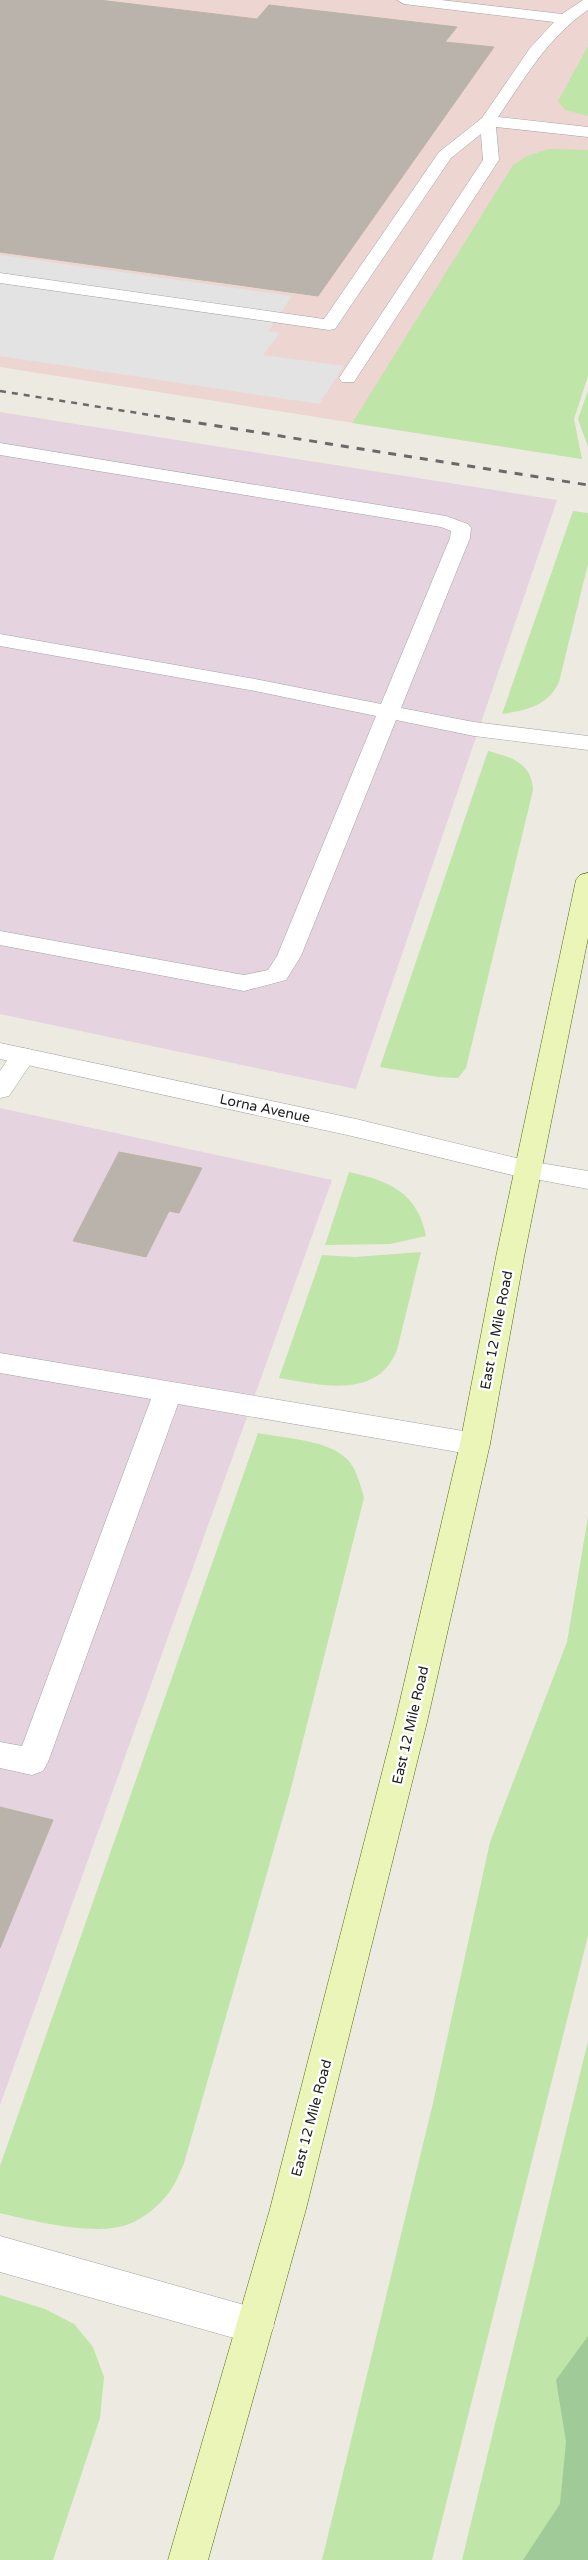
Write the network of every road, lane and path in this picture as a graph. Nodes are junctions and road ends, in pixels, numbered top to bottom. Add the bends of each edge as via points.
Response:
1 (404, 0) edge
2 (588, 2) edge
3 (565, 19) junction
4 (488, 122) junction
5 (588, 132) edge
6 (0, 278) edge
7 (348, 378) dead end
8 (0, 449) edge
9 (0, 640) edge
10 (388, 711) junction
11 (588, 743) edge
12 (588, 880) edge
13 (0, 938) edge
14 (11, 1054) edge
15 (0, 1090) edge
16 (528, 1170) junction
17 (588, 1180) edge
18 (0, 1364) edge
19 (168, 1391) junction
20 (475, 1444) junction
21 (0, 1755) edge
22 (0, 2254) edge
23 (255, 2326) junction
24 (188, 2560) edge

1 - 3 street
2 - 3 street
3 - 4 street via 535,51
4 - 5 street
4 - 6 street via 445,155 329,325
4 - 7 street via 491,160
8 - 10 street via 446,522 460,528 460,538
9 - 10 street
10 - 11 street via 474,729
10 - 13 street via 289,956 277,975 244,983
12 - 16 main road, East 12 Mile Road
14 - 15 street
14 - 16 street, Lorna Avenue via 356,1128
16 - 17 street, Lorna Avenue
16 - 20 main road, East 12 Mile Road
18 - 19 street
19 - 20 street
19 - 21 street via 32,1762
20 - 23 main road, East 12 Mile Road via 387,1822
22 - 23 street
23 - 24 main road, East 12 Mile Road

